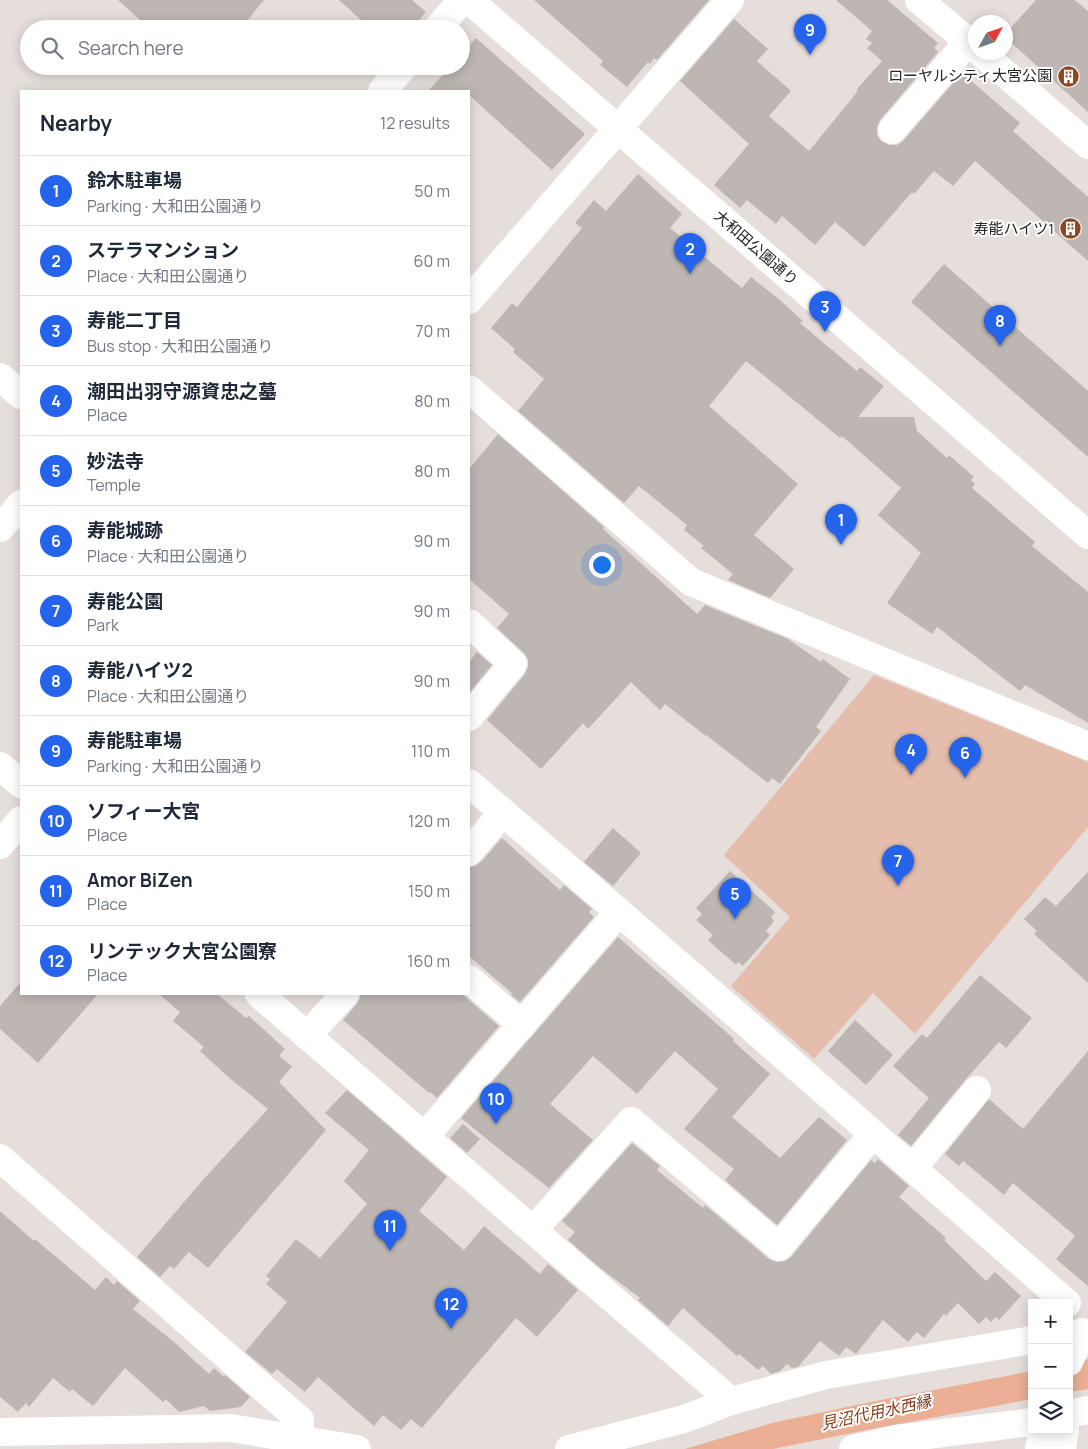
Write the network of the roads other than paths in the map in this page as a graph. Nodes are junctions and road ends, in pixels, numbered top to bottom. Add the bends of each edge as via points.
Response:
1 (462, 0) edge
2 (469, 0) edge
3 (730, 0) edge
4 (919, 0) edge
5 (445, 20) edge
6 (968, 42) edge
7 (968, 55) edge
8 (989, 60) edge
9 (396, 75) edge
10 (383, 90) edge
11 (619, 129) junction
12 (892, 130) dead end
13 (1088, 145) edge
14 (470, 299) edge
15 (0, 377) edge
16 (470, 390) edge
17 (20, 394) edge
18 (20, 505) edge
19 (0, 528) edge
20 (1088, 535) edge
21 (470, 624) edge
22 (470, 716) edge
23 (1088, 746) edge
24 (0, 766) edge
25 (20, 783) edge
26 (470, 784) edge
27 (503, 812) junction
28 (20, 821) edge
29 (0, 845) edge
30 (470, 851) edge
31 (619, 912) junction
32 (470, 980) edge
33 (260, 995) edge
34 (343, 995) edge
35 (522, 1025) junction
36 (307, 1036) junction
37 (977, 1090) dead end
38 (873, 1134) junction
39 (424, 1137) junction
40 (0, 1158) edge
41 (912, 1168) junction
42 (533, 1230) junction
43 (1062, 1299) edge
44 (1073, 1313) edge
45 (1082, 1328) edge
46 (1028, 1341) edge
47 (1073, 1352) edge
48 (731, 1401) junction
49 (1088, 1410) edge
50 (1073, 1413) edge
51 (1028, 1422) edge
52 (0, 1432) edge
53 (1042, 1434) edge
54 (1064, 1434) edge
55 (300, 1440) junction
56 (356, 1449) edge
57 (569, 1449) edge
58 (853, 1449) edge
59 (1039, 1449) edge
60 (1062, 1449) edge

1 - 5 street
2 - 11 street, 大和田公園通り
3 - 11 street
4 - 6 street
7 - 12 street
8 - 13 street
9 - 10 street
11 - 14 street
11 - 20 street, 大和田公園通り
15 - 17 street
16 - 23 street via 691,582
18 - 19 street
21 - 22 street via 513,664
24 - 25 street
26 - 27 street
27 - 30 street
27 - 31 street
28 - 29 street
31 - 35 street
31 - 38 street
32 - 35 street
33 - 36 street
34 - 36 street
35 - 39 street
36 - 39 street
37 - 41 street
38 - 41 street
38 - 42 street via 779,1247 631,1121
39 - 42 street
40 - 55 street via 300,1420
41 - 43 street
42 - 48 street
44 - 45 street
45 - 47 street
46 - 48 street via 826,1375
48 - 57 street via 684,1420
49 - 50 street
51 - 58 street via 896,1439
52 - 55 street via 231,1428
53 - 59 street
54 - 60 street
55 - 56 street

